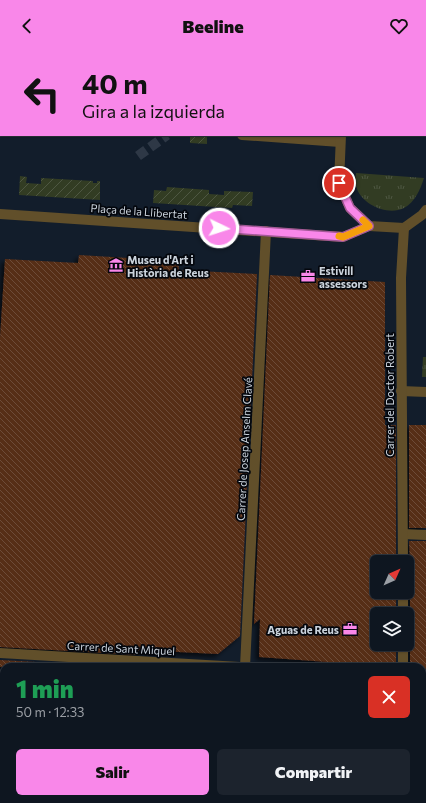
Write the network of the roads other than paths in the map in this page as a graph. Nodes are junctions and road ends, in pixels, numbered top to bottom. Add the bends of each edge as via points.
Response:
1 (275, 136) edge
2 (341, 138) edge
3 (426, 210) edge
4 (0, 214) edge
5 (369, 226) junction
6 (404, 228) junction
7 (266, 232) junction
8 (401, 391) junction
9 (426, 392) edge
10 (403, 534) junction
11 (426, 535) edge
12 (403, 555) edge
13 (403, 651) edge
14 (0, 653) edge
15 (171, 663) edge
16 (245, 663) edge
17 (403, 663) edge

1 - 2 street
2 - 5 street via 339,183 350,208
3 - 6 street
4 - 7 street, Plaça de la Llibertat
5 - 6 street
5 - 7 street, Plaça de la Llibertat via 343,237
6 - 8 street, Carrer del Doctor Robert via 401,278
7 - 16 street, Carrer de Josep Anselm Clavé
8 - 9 street
8 - 10 street, Carrer del Doctor Robert
10 - 11 street
10 - 12 street, Carrer del Doctor Robert
13 - 17 street
14 - 15 street, Carrer de Sant Miquel

